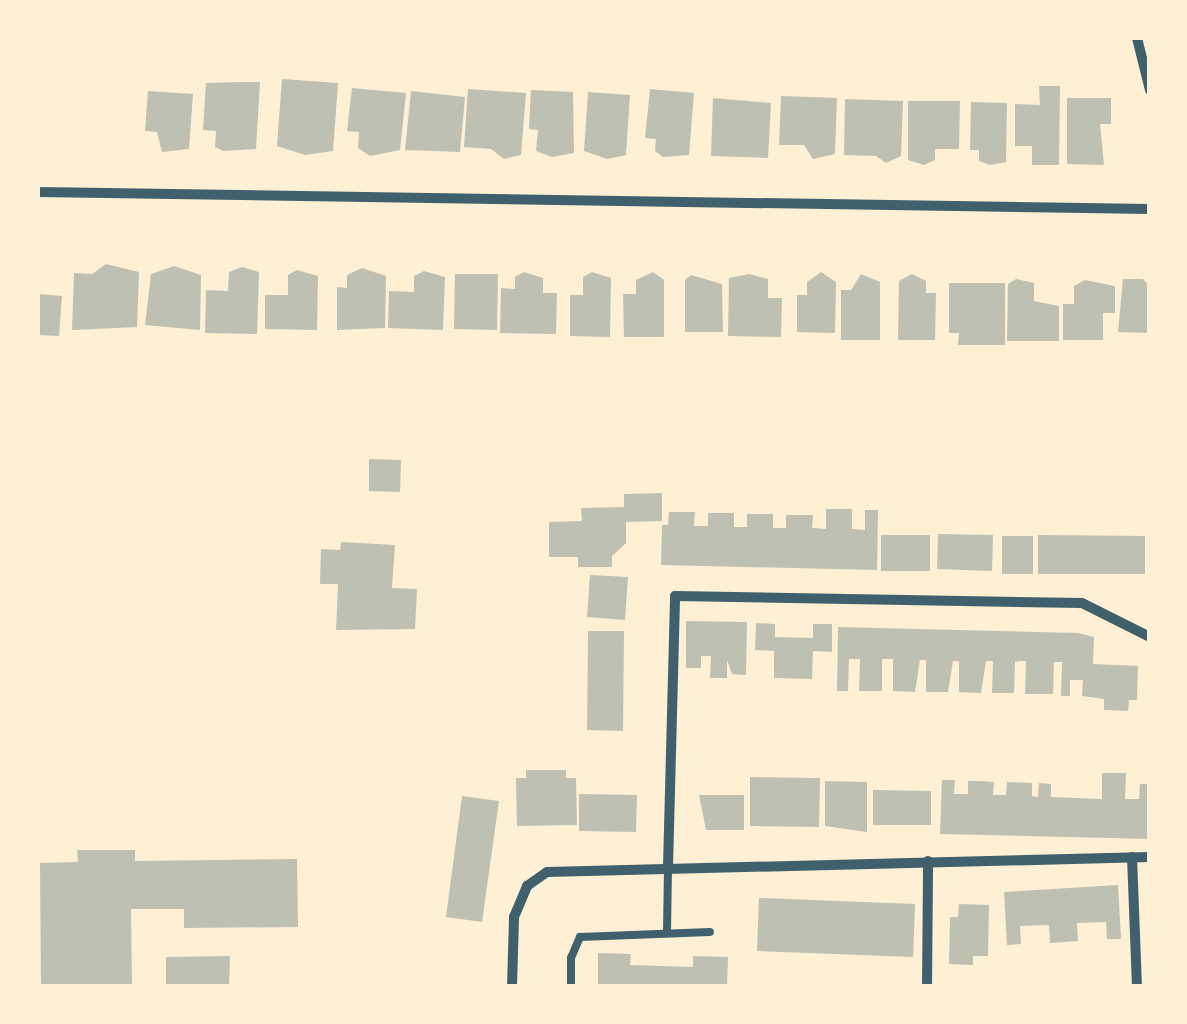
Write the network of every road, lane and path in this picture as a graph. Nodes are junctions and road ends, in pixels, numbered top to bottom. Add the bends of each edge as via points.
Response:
1 (1137, 38) edge
2 (1150, 90) edge
3 (38, 192) edge
4 (1150, 209) edge
5 (1150, 637) edge
6 (1132, 857) junction
7 (1150, 857) edge
8 (928, 861) junction
9 (668, 867) junction
10 (667, 932) junction
11 (710, 932) dead end
12 (512, 986) edge
13 (571, 986) edge
14 (927, 986) edge
15 (1137, 986) edge

1 - 2 street
3 - 4 street
5 - 9 street via 1082,603 675,596
6 - 7 street
6 - 8 street
6 - 15 street
8 - 9 street
8 - 14 street
9 - 10 lane
9 - 12 street via 537,874 514,917
10 - 11 lane
10 - 13 lane via 580,938

